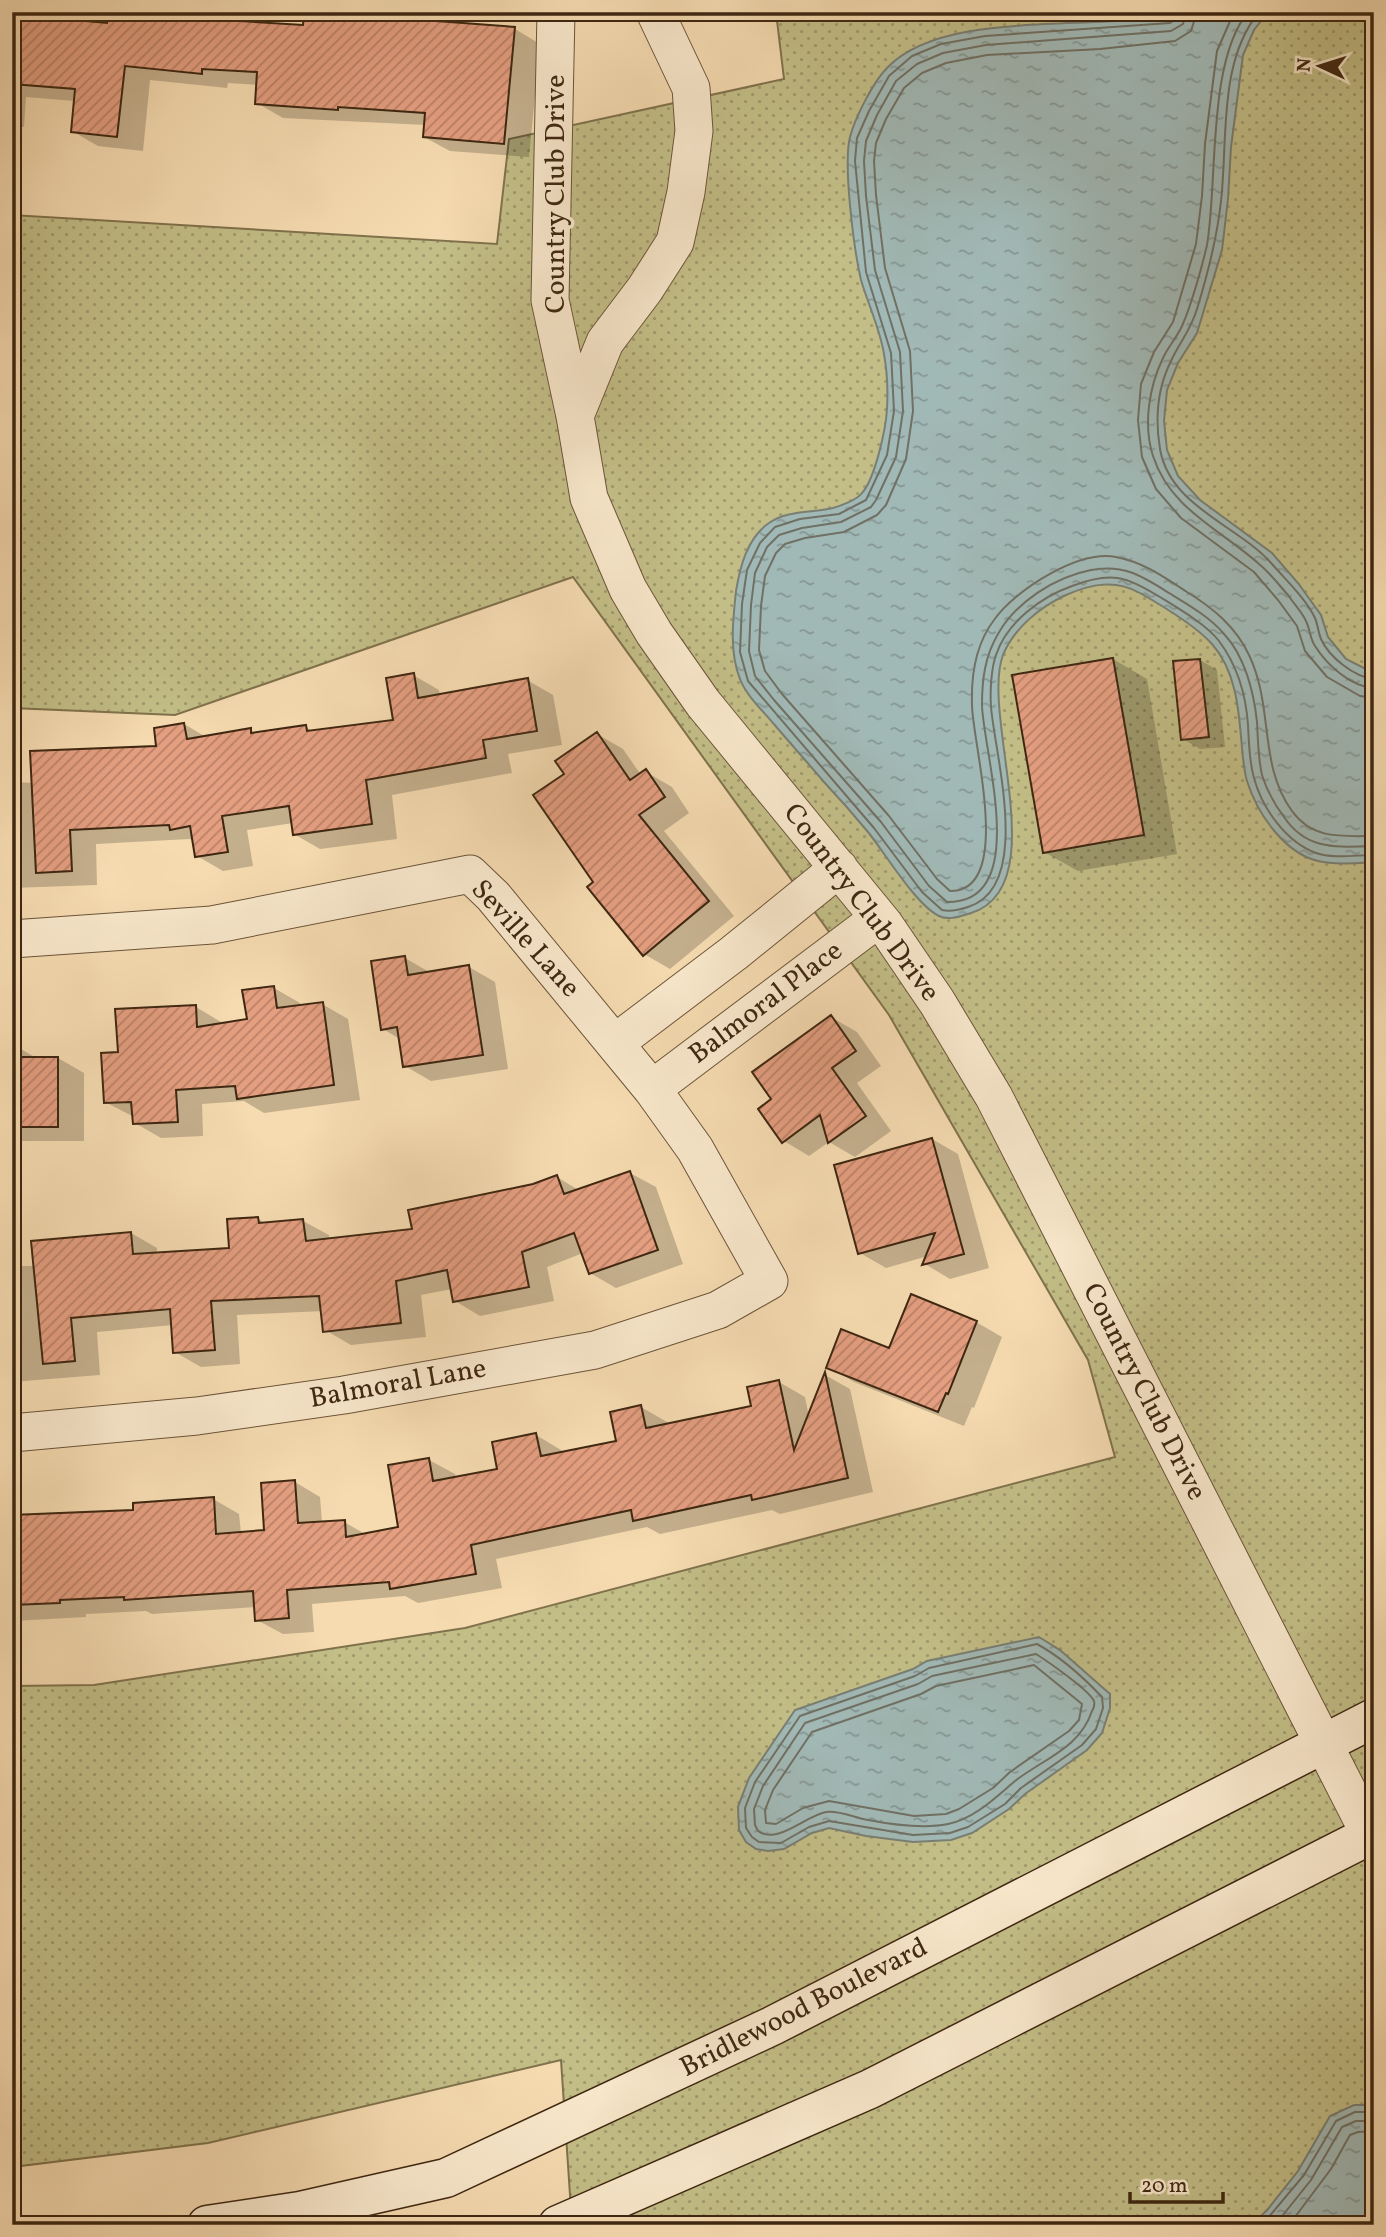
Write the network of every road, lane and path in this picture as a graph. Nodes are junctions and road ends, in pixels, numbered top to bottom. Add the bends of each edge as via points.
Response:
1 (556, 12) edge
2 (655, 12) edge
3 (575, 416) junction
4 (839, 868) junction
5 (879, 918) junction
6 (12, 939) edge
7 (615, 1043) junction
8 (652, 1089) junction
9 (769, 1281) joint
10 (12, 1433) edge
11 (1374, 1718) edge
12 (1321, 1743) junction
13 (1372, 1834) edge
14 (302, 2218) edge
15 (207, 2225) edge
16 (558, 2225) edge

1 - 3 street, Country Club Drive via 550,300
2 - 3 street via 691,88 694,131 687,192 675,242 605,342
3 - 4 street, Country Club Drive via 589,498 628,589 703,703
4 - 5 street, Country Club Drive
4 - 7 street
5 - 8 street, Balmoral Place
5 - 12 street, Country Club Drive via 994,1097
6 - 7 street, Seville Lane via 212,925 470,874
7 - 8 street, Seville Lane
8 - 9 street, Seville Lane via 695,1149
9 - 10 street, Balmoral Lane via 718,1310 595,1350 317,1399 197,1416
11 - 12 main road, Bridlewood Boulevard
12 - 13 street, Country Club Drive
12 - 14 main road, Bridlewood Boulevard via 772,2026 590,2112 446,2178
13 - 16 main road via 870,2090
14 - 15 main road, Bridlewood Boulevard

